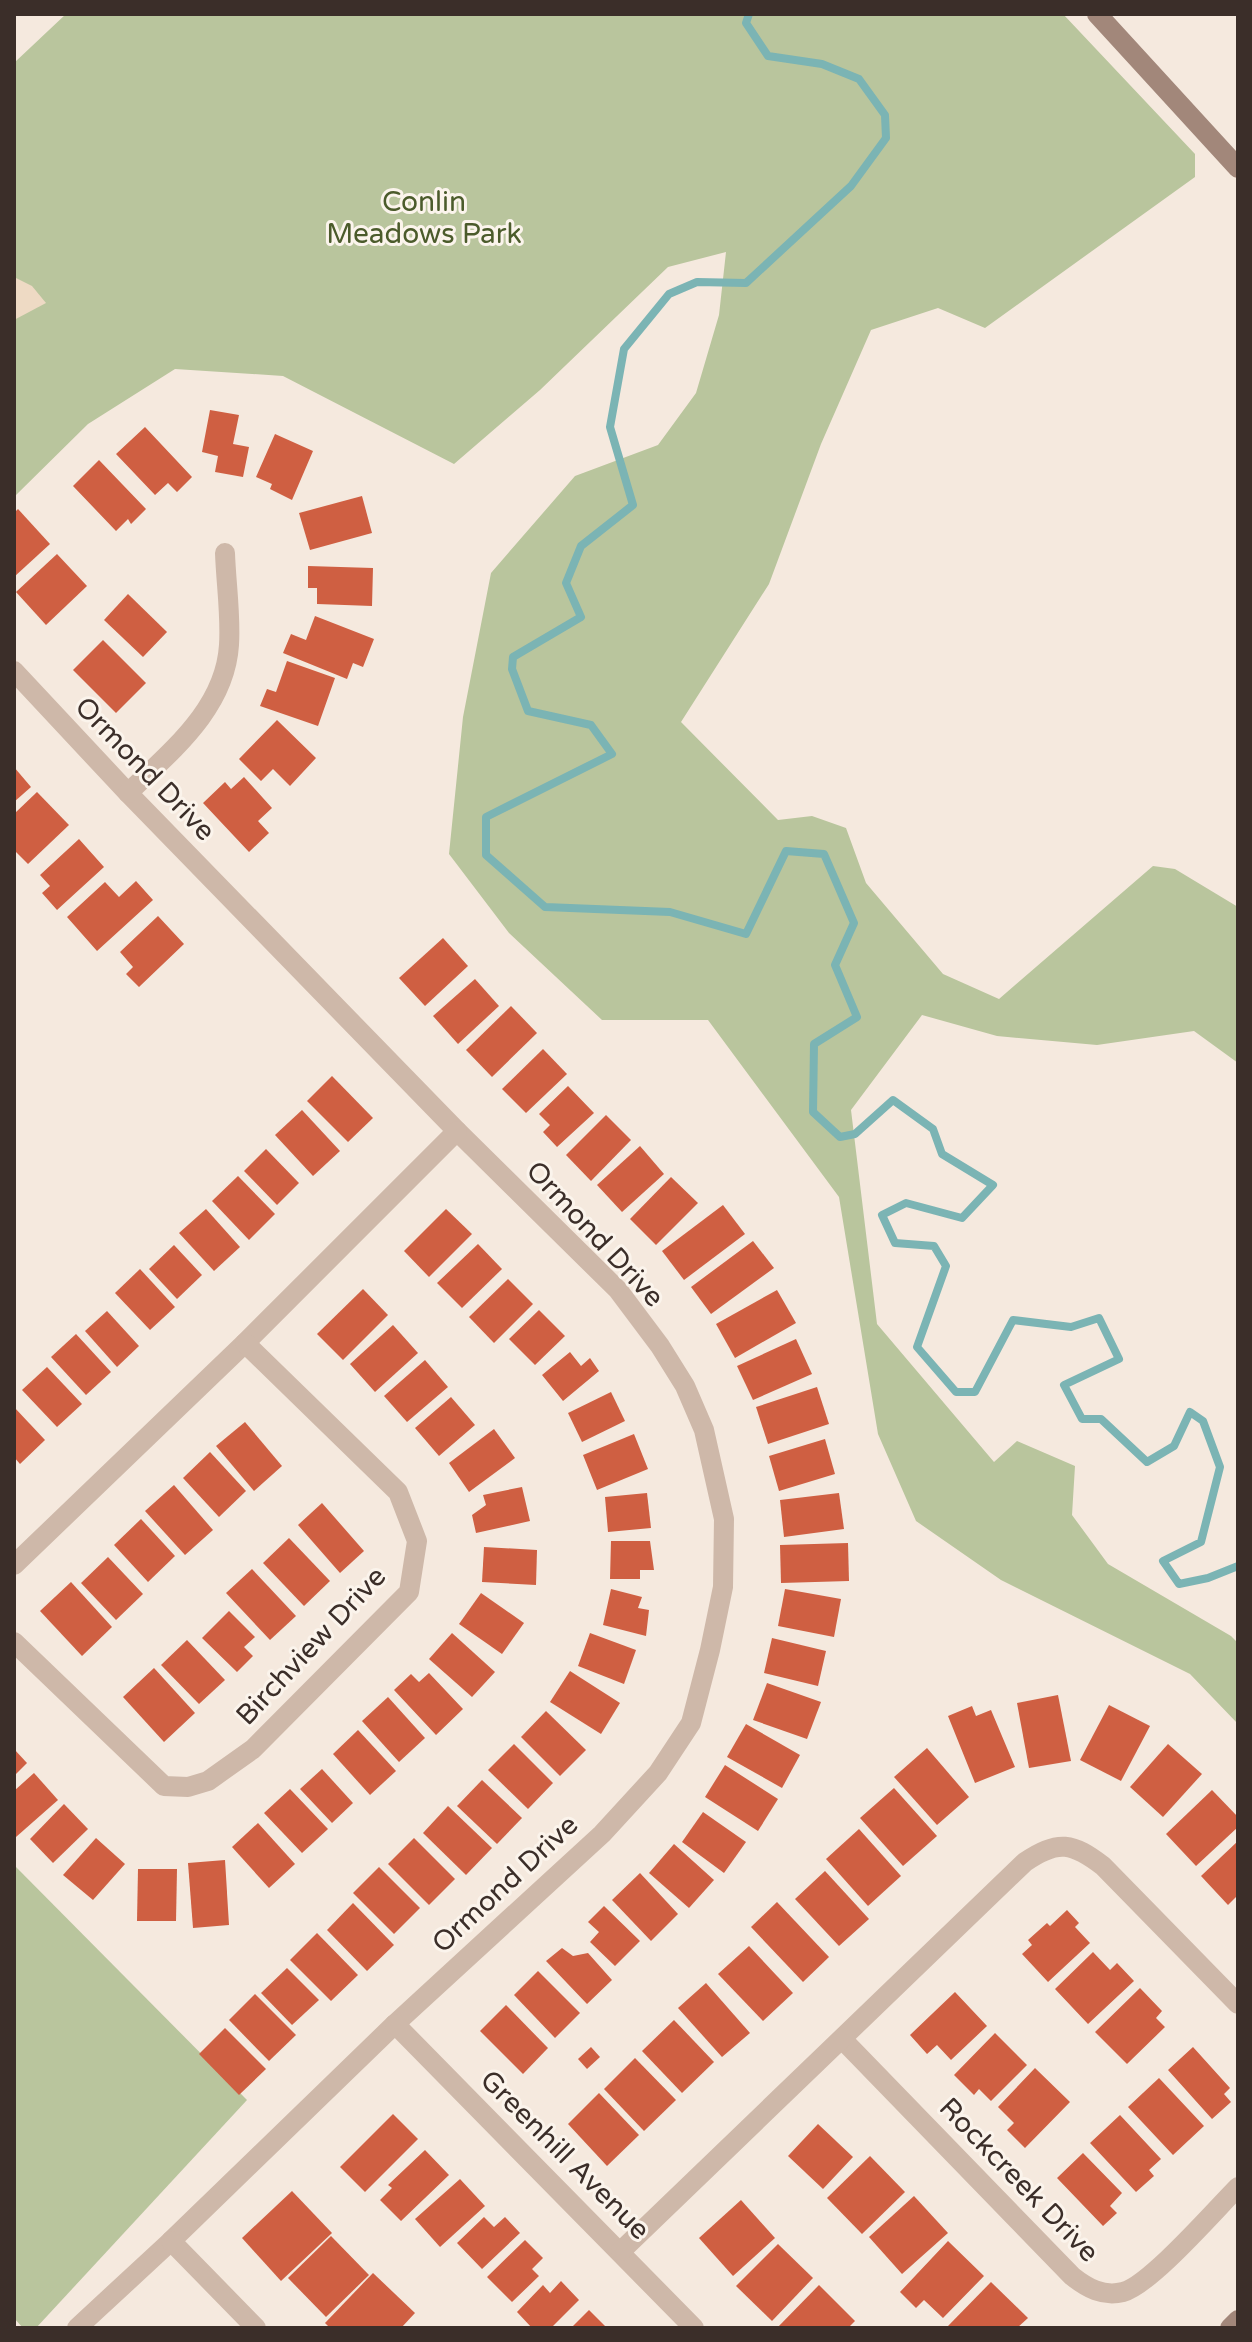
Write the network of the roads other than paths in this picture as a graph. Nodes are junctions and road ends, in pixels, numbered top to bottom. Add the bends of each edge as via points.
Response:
1 (1097, 14) edge
2 (1238, 168) edge
3 (225, 553) dead end
4 (14, 671) edge
5 (128, 793) junction
6 (457, 1131) junction
7 (245, 1343) junction
8 (14, 1565) edge
9 (14, 1642) edge
10 (1238, 2004) edge
11 (395, 2024) junction
12 (843, 2040) junction
13 (1238, 2187) edge
14 (171, 2241) junction
15 (621, 2251) junction
16 (1238, 2320) edge
17 (77, 2328) edge
18 (256, 2328) edge
19 (694, 2328) edge
20 (1230, 2328) edge

1 - 2 street
3 - 5 street via 229,644 217,695 176,747
4 - 5 street, Ormond Drive
5 - 6 street, Ormond Drive
6 - 7 street
6 - 11 street, Ormond Drive via 618,1290 685,1386 704,1430 724,1519 723,1587 691,1723 658,1773 602,1834
7 - 8 street
7 - 9 street, Birchview Drive via 398,1492 417,1541 409,1592 253,1749 208,1781 188,1787 164,1786
10 - 12 street via 1103,1866 1084,1852 1061,1845 1025,1862
11 - 14 street, Ormond Drive
11 - 15 street, Greenhill Avenue
12 - 13 street, Rockcreek Drive via 1088,2289 1110,2294 1148,2278
12 - 15 street
14 - 17 street, Ormond Drive
14 - 18 street
15 - 19 street, Greenhill Avenue
16 - 20 street

